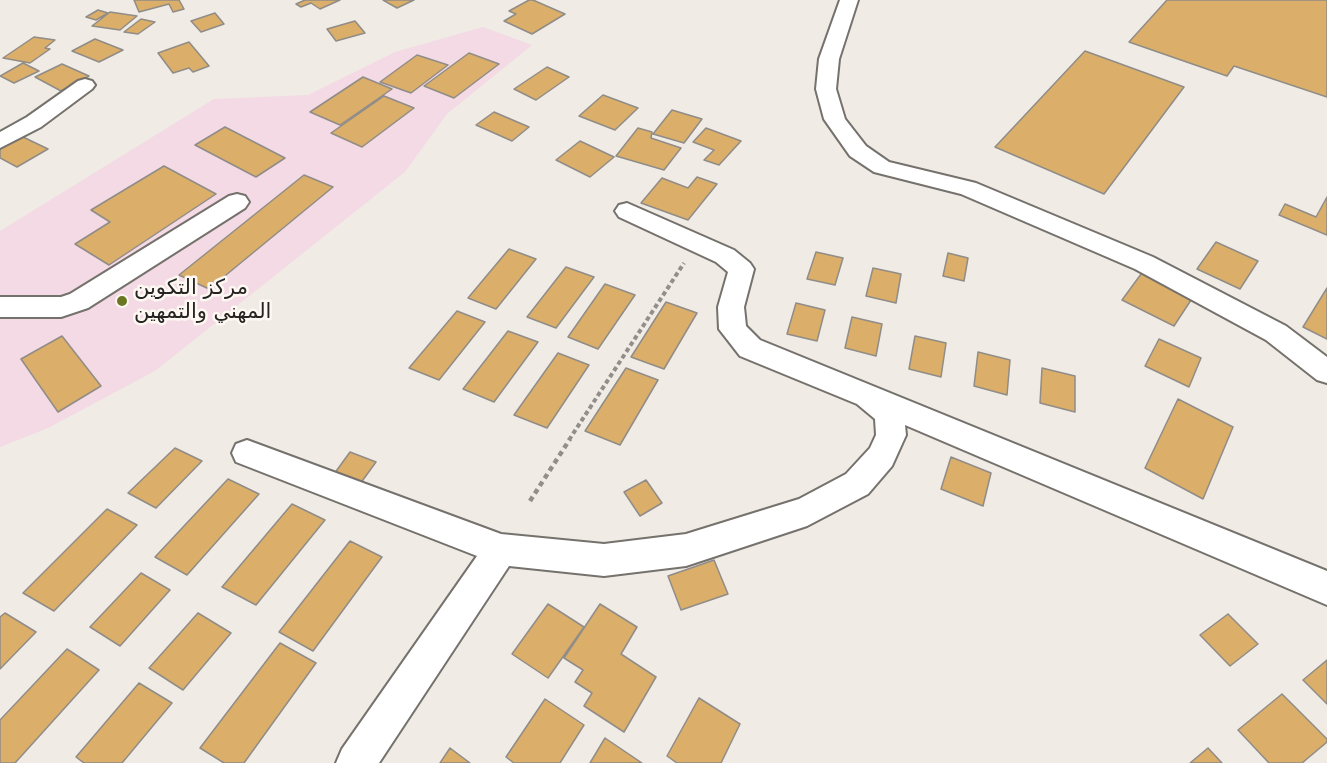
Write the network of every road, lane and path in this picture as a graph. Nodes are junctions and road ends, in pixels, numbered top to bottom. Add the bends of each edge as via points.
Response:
1 (849, 0) edge
2 (85, 85) dead end
3 (0, 141) edge
4 (237, 202) dead end
5 (627, 212) dead end
6 (706, 247) junction
7 (0, 307) edge
8 (1327, 372) edge
9 (867, 396) junction
10 (248, 453) dead end
11 (530, 501) dead end
12 (501, 550) junction
13 (1327, 588) edge
14 (356, 763) edge

1 - 8 street via 829,59 826,89 835,119 858,151 882,167 968,188 1144,263 1276,333
2 - 3 street
4 - 7 street via 79,301 61,307
5 - 6 street
6 - 9 street via 741,269 731,307 733,329 750,348
6 - 11 path via 687,258
9 - 12 street via 889,414 891,435 881,457 857,484 807,511 686,550 604,560
9 - 13 street
10 - 12 street
12 - 14 street

